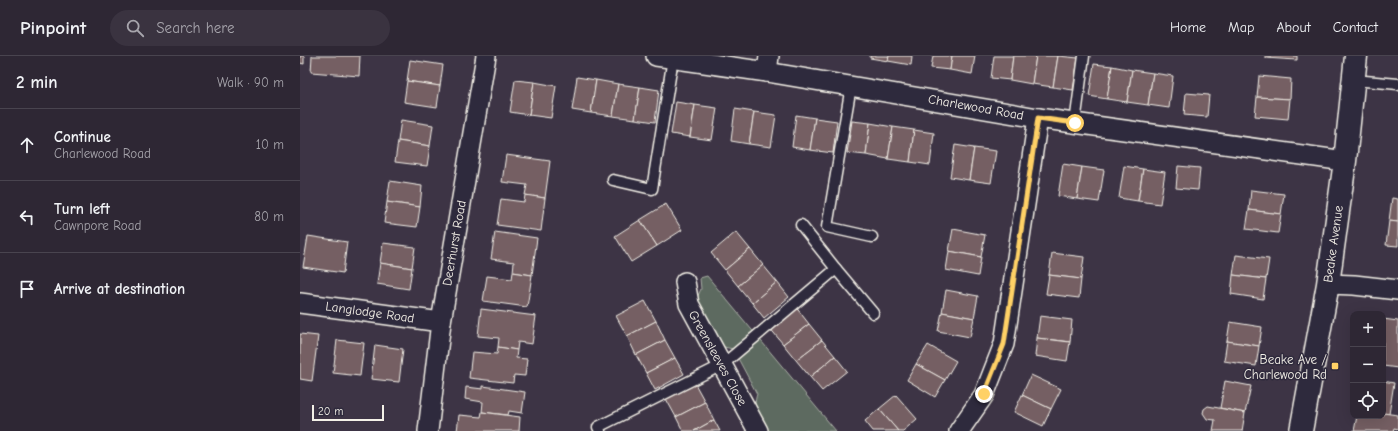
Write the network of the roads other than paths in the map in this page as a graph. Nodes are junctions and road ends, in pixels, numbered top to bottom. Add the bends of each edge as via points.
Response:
1 (486, 56) edge
2 (1084, 56) edge
3 (1356, 56) edge
4 (664, 57) edge
5 (768, 64) edge
6 (1354, 80) junction
7 (1398, 84) edge
8 (851, 86) junction
9 (1038, 118) junction
10 (1075, 123) junction
11 (1344, 161) junction
12 (613, 180) dead end
13 (801, 225) dead end
14 (872, 237) dead end
15 (836, 269) junction
16 (685, 282) dead end
17 (1328, 284) junction
18 (1398, 290) edge
19 (300, 303) edge
20 (873, 313) dead end
21 (441, 322) junction
22 (722, 365) junction
23 (428, 431) edge
24 (600, 431) edge
25 (758, 431) edge
26 (959, 431) edge
27 (1301, 431) edge

1 - 21 street, Deerhurst Road
2 - 10 lane
3 - 6 street, Beake Avenue
4 - 5 street, Charlewood Road
4 - 12 lane via 652,189
5 - 8 street, Charlewood Road
6 - 7 lane
6 - 11 street, Beake Avenue
8 - 9 street, Charlewood Road
8 - 14 lane via 827,227
9 - 10 street, Charlewood Road
9 - 26 street via 1004,344 984,394
10 - 11 street, Charlewood Road
11 - 17 street, Beake Avenue
13 - 15 lane
15 - 20 lane
15 - 22 lane
16 - 22 street, Greensleeves Close via 689,304
17 - 18 street
17 - 27 street, Beake Avenue
19 - 21 street, Langlodge Road
21 - 23 street, Deerhurst Road
22 - 24 lane via 598,427
22 - 25 street, Greensleeves Close

